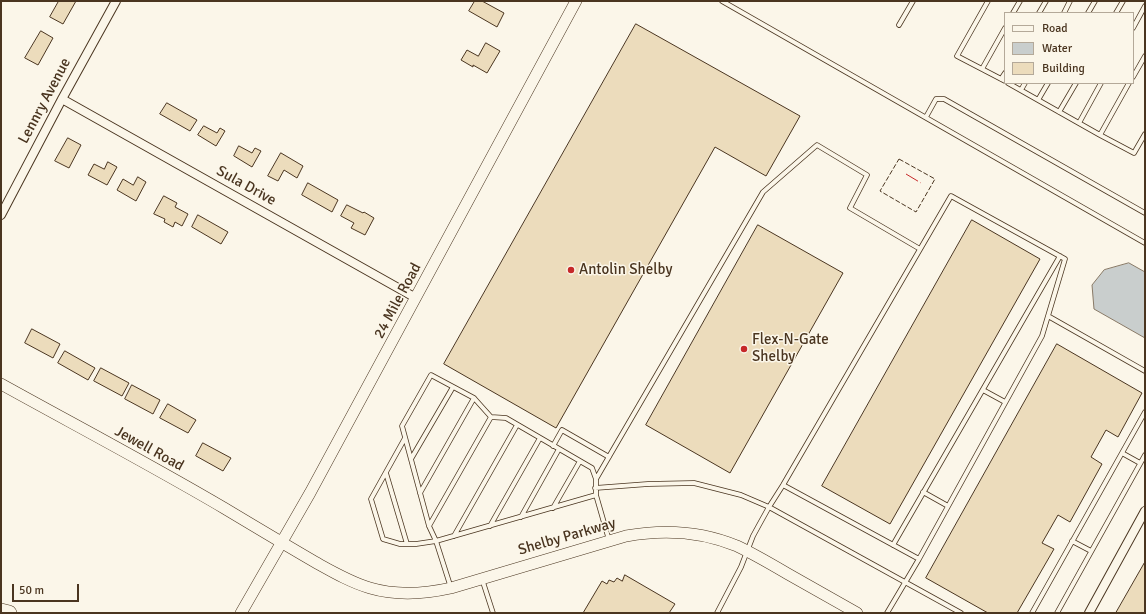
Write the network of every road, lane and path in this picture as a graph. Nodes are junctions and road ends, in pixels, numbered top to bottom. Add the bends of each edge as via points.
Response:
1 (116, 1) edge
2 (576, 1) edge
3 (722, 1) edge
4 (913, 1) edge
5 (988, 1) edge
6 (1020, 1) edge
7 (1046, 1) edge
8 (1070, 1) edge
9 (1095, 1) edge
10 (1123, 1) edge
11 (1145, 6) edge
12 (1014, 12) edge
13 (1040, 12) edge
14 (1064, 12) edge
15 (1089, 12) edge
16 (1117, 12) edge
17 (899, 25) dead end
18 (1134, 26) edge
19 (1004, 30) edge
20 (1145, 56) edge
21 (982, 69) junction
22 (1134, 75) edge
23 (1003, 80) edge
24 (1010, 84) edge
25 (1024, 84) edge
26 (1047, 84) edge
27 (1075, 84) edge
28 (1101, 84) edge
29 (1128, 84) edge
30 (1021, 90) junction
31 (62, 99) junction
32 (1038, 100) junction
33 (1059, 112) junction
34 (926, 117) junction
35 (1079, 123) junction
36 (1145, 134) edge
37 (1100, 135) junction
38 (1145, 214) edge
39 (1, 215) edge
40 (1145, 243) edge
41 (920, 249) junction
42 (1060, 256) junction
43 (416, 298) junction
44 (1048, 316) junction
45 (1145, 371) edge
46 (1, 384) edge
47 (453, 387) junction
48 (982, 390) junction
49 (474, 398) junction
50 (1005, 402) junction
51 (1145, 412) edge
52 (491, 417) junction
53 (517, 425) junction
54 (405, 438) junction
55 (540, 438) junction
56 (553, 446) junction
57 (559, 449) junction
58 (1122, 453) junction
59 (1145, 455) edge
60 (609, 457) junction
61 (411, 459) junction
62 (580, 461) junction
63 (1140, 463) junction
64 (386, 473) junction
65 (596, 479) junction
66 (783, 485) junction
67 (596, 488) junction
68 (924, 492) junction
69 (420, 493) junction
70 (596, 496) junction
71 (948, 506) junction
72 (769, 507) junction
73 (553, 508) junction
74 (1145, 511) edge
75 (521, 517) junction
76 (429, 526) junction
77 (490, 526) junction
78 (454, 536) junction
79 (610, 540) junction
80 (436, 541) junction
81 (1072, 541) junction
82 (282, 543) junction
83 (408, 544) junction
84 (893, 545) junction
85 (1091, 551) junction
86 (747, 552) junction
87 (919, 559) junction
88 (482, 578) junction
89 (904, 582) junction
90 (451, 588) junction
91 (1, 611) edge
92 (9, 613) edge
93 (241, 613) edge
94 (493, 613) edge
95 (717, 613) edge
96 (856, 613) edge
97 (886, 613) edge
98 (961, 613) edge
99 (1032, 613) edge
100 (1057, 613) edge
101 (1089, 613) edge

1 - 31 street, Lennry Avenue
2 - 43 street, 24 Mile Road
3 - 34 lane
4 - 17 lane
5 - 21 lane via 957,56
6 - 12 lane
7 - 13 lane
8 - 14 lane
9 - 15 lane
10 - 16 lane
11 - 18 lane
19 - 21 lane
20 - 22 lane
21 - 23 lane
24 - 30 lane
25 - 30 lane
26 - 32 lane
27 - 33 lane
28 - 35 lane
29 - 37 lane
30 - 32 lane
31 - 39 street, Lennry Avenue
31 - 43 street, Sula Drive
32 - 33 lane
33 - 35 lane
34 - 38 lane via 936,99 944,99
34 - 40 lane
35 - 37 lane
36 - 37 lane via 1134,154
41 - 42 lane via 951,196
41 - 60 lane via 850,208 867,175 818,145 763,192
41 - 66 lane
42 - 44 lane via 1065,259
42 - 48 lane
43 - 82 street, 24 Mile Road
44 - 45 lane
44 - 50 lane via 1042,336
46 - 82 street, Jewell Road
47 - 49 lane
47 - 54 lane via 431,375 402,426
47 - 61 lane
48 - 50 lane
48 - 68 lane
49 - 52 lane
49 - 69 lane
50 - 71 lane
51 - 58 lane
52 - 53 lane via 506,418
52 - 76 lane
53 - 55 lane
53 - 78 lane
54 - 61 lane
54 - 64 lane
55 - 56 lane
55 - 77 lane
56 - 57 lane
56 - 60 lane via 562,430
57 - 62 lane
57 - 75 lane
58 - 63 lane
58 - 81 lane
59 - 63 lane
60 - 65 lane
61 - 69 lane
62 - 65 lane via 592,468
62 - 73 lane
63 - 85 lane
64 - 83 lane
64 - 83 lane via 371,499 383,539
65 - 67 lane
66 - 72 lane
66 - 84 lane
67 - 70 lane
67 - 72 lane via 694,483 741,495
68 - 71 lane
68 - 84 lane
69 - 76 lane
70 - 73 lane
70 - 79 lane
71 - 87 lane
72 - 86 lane
72 - 89 lane
73 - 75 lane
74 - 101 street
75 - 77 lane
76 - 80 lane
77 - 78 lane
78 - 80 lane
79 - 86 street, Shelby Parkway via 650,532 686,533 712,538
79 - 88 street, Shelby Parkway
80 - 83 lane
80 - 90 lane
81 - 85 lane
81 - 99 lane
82 - 90 street, Shelby Parkway via 337,574 370,588 412,594
82 - 93 street, 24 Mile Road
84 - 87 lane
85 - 100 lane
86 - 95 lane
86 - 96 street, Shelby Parkway
87 - 89 lane
88 - 90 street, Shelby Parkway
88 - 94 lane
89 - 97 lane
89 - 98 lane
91 - 92 highway

